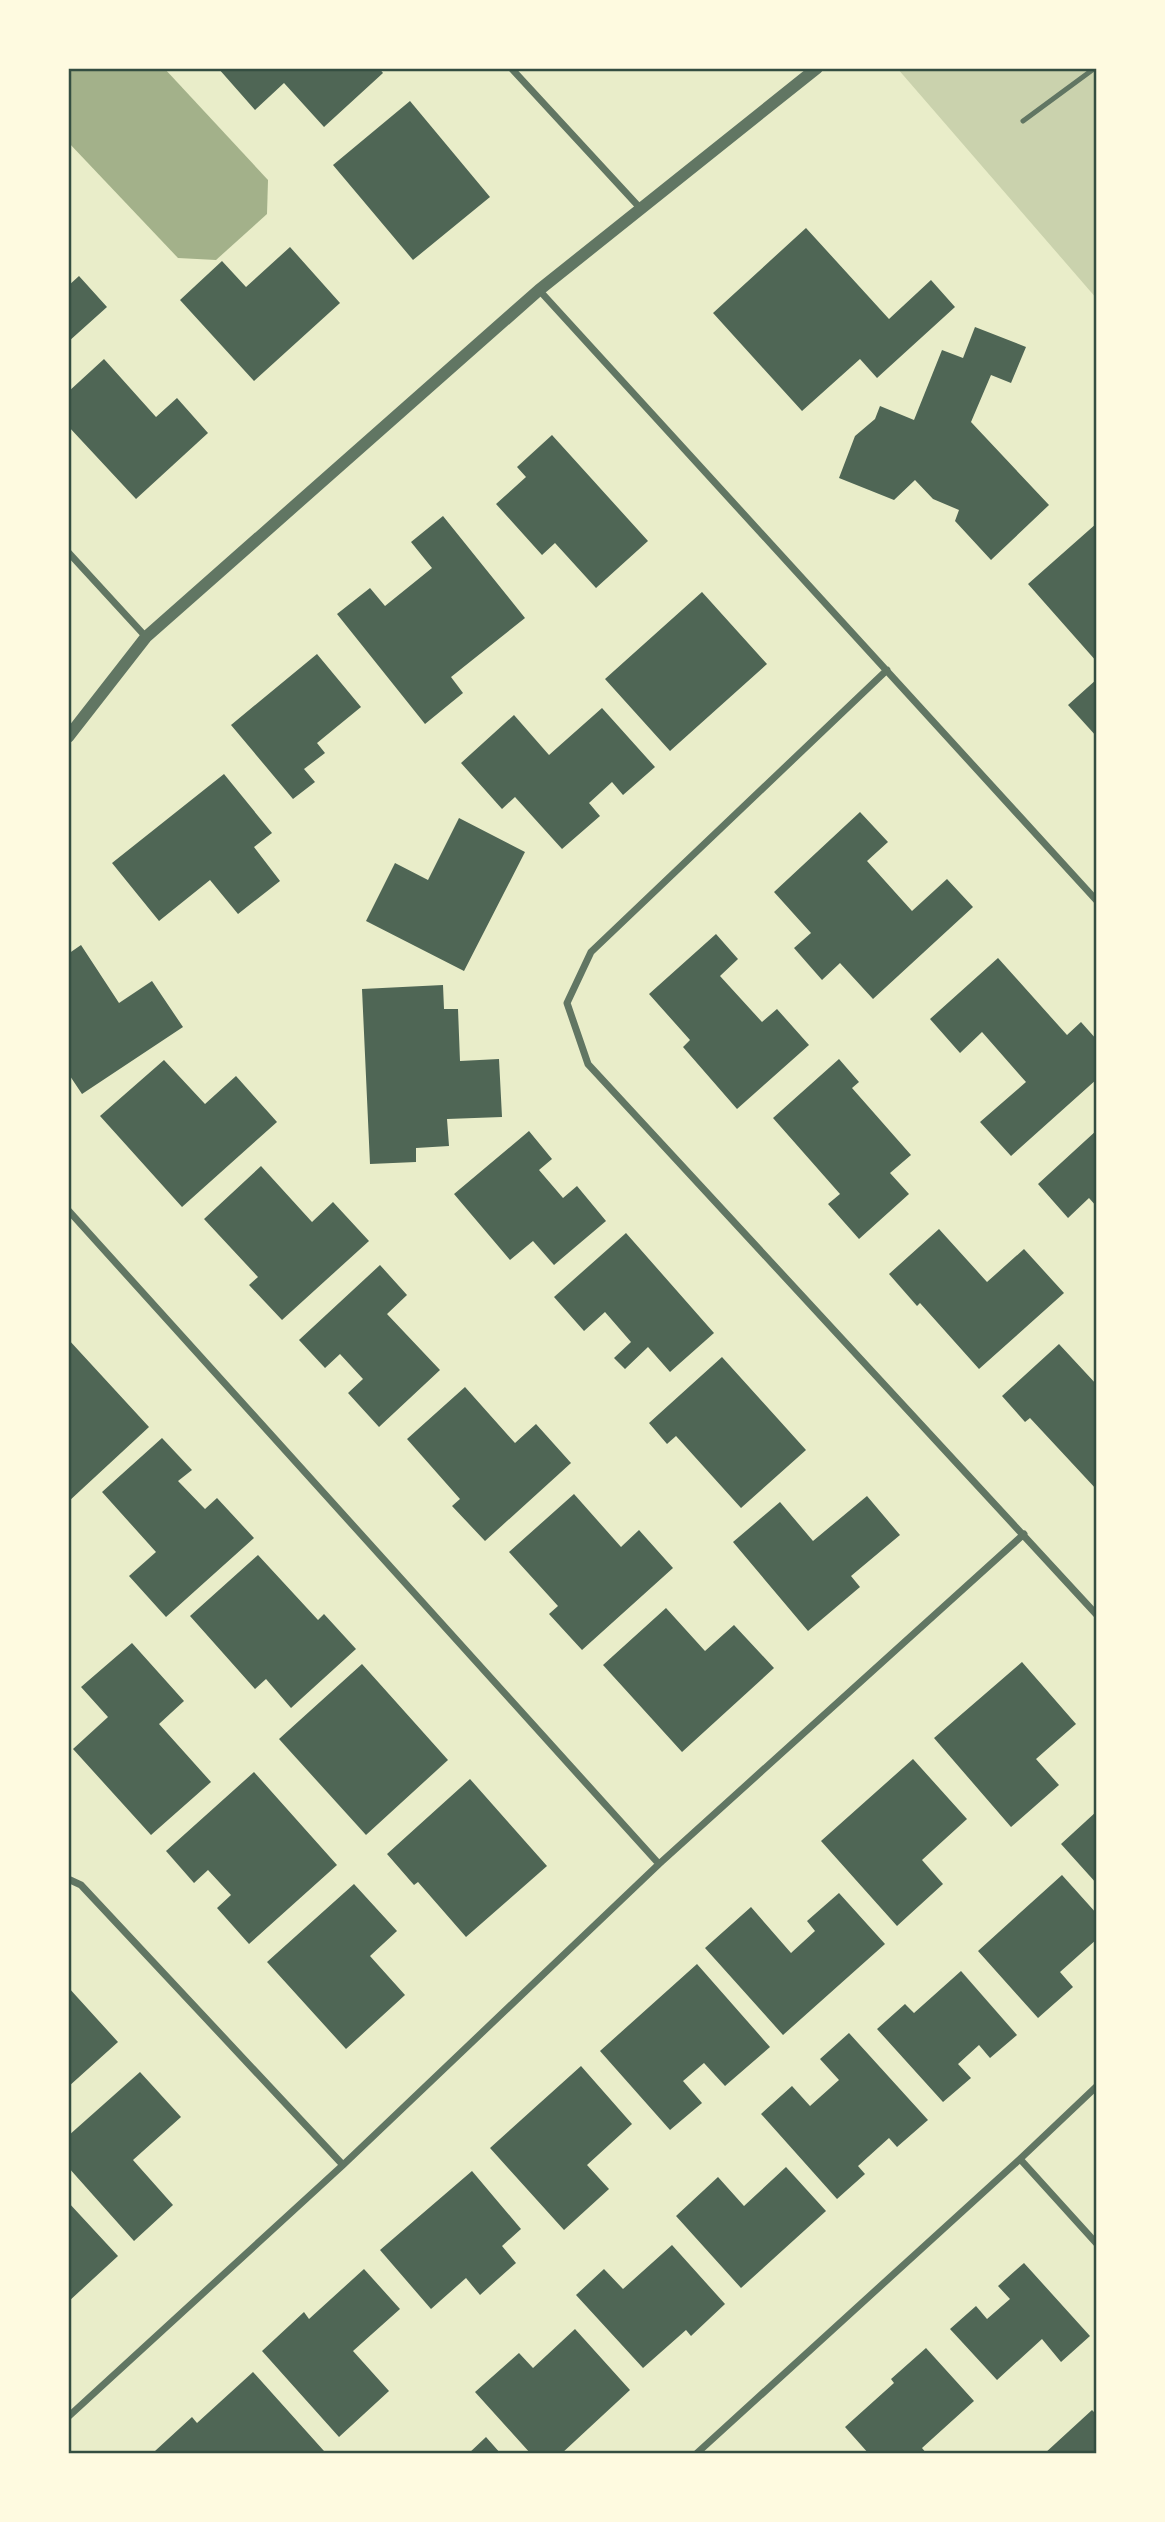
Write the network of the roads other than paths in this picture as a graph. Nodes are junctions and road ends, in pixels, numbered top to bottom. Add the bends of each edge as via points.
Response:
1 (511, 68) edge
2 (817, 68) edge
3 (1095, 68) edge
4 (1023, 121) dead end
5 (641, 209) junction
6 (540, 290) junction
7 (68, 552) edge
8 (146, 637) junction
9 (887, 670) junction
10 (68, 737) edge
11 (1097, 901) edge
12 (68, 1210) edge
13 (1024, 1534) junction
14 (1097, 1615) edge
15 (659, 1864) junction
16 (68, 1879) edge
17 (1097, 2086) edge
18 (1020, 2159) junction
19 (342, 2165) junction
20 (1097, 2244) edge
21 (68, 2417) edge
22 (696, 2454) edge

1 - 5 street
2 - 5 street
3 - 4 lane
5 - 6 street
6 - 8 street
6 - 9 street
7 - 8 street
8 - 10 street
9 - 11 street
9 - 13 street via 591,951 567,1003 588,1064
12 - 15 street
13 - 14 street
13 - 15 street
15 - 19 street
16 - 19 street via 81,1885
17 - 18 street
18 - 20 street
18 - 22 street
19 - 21 street

